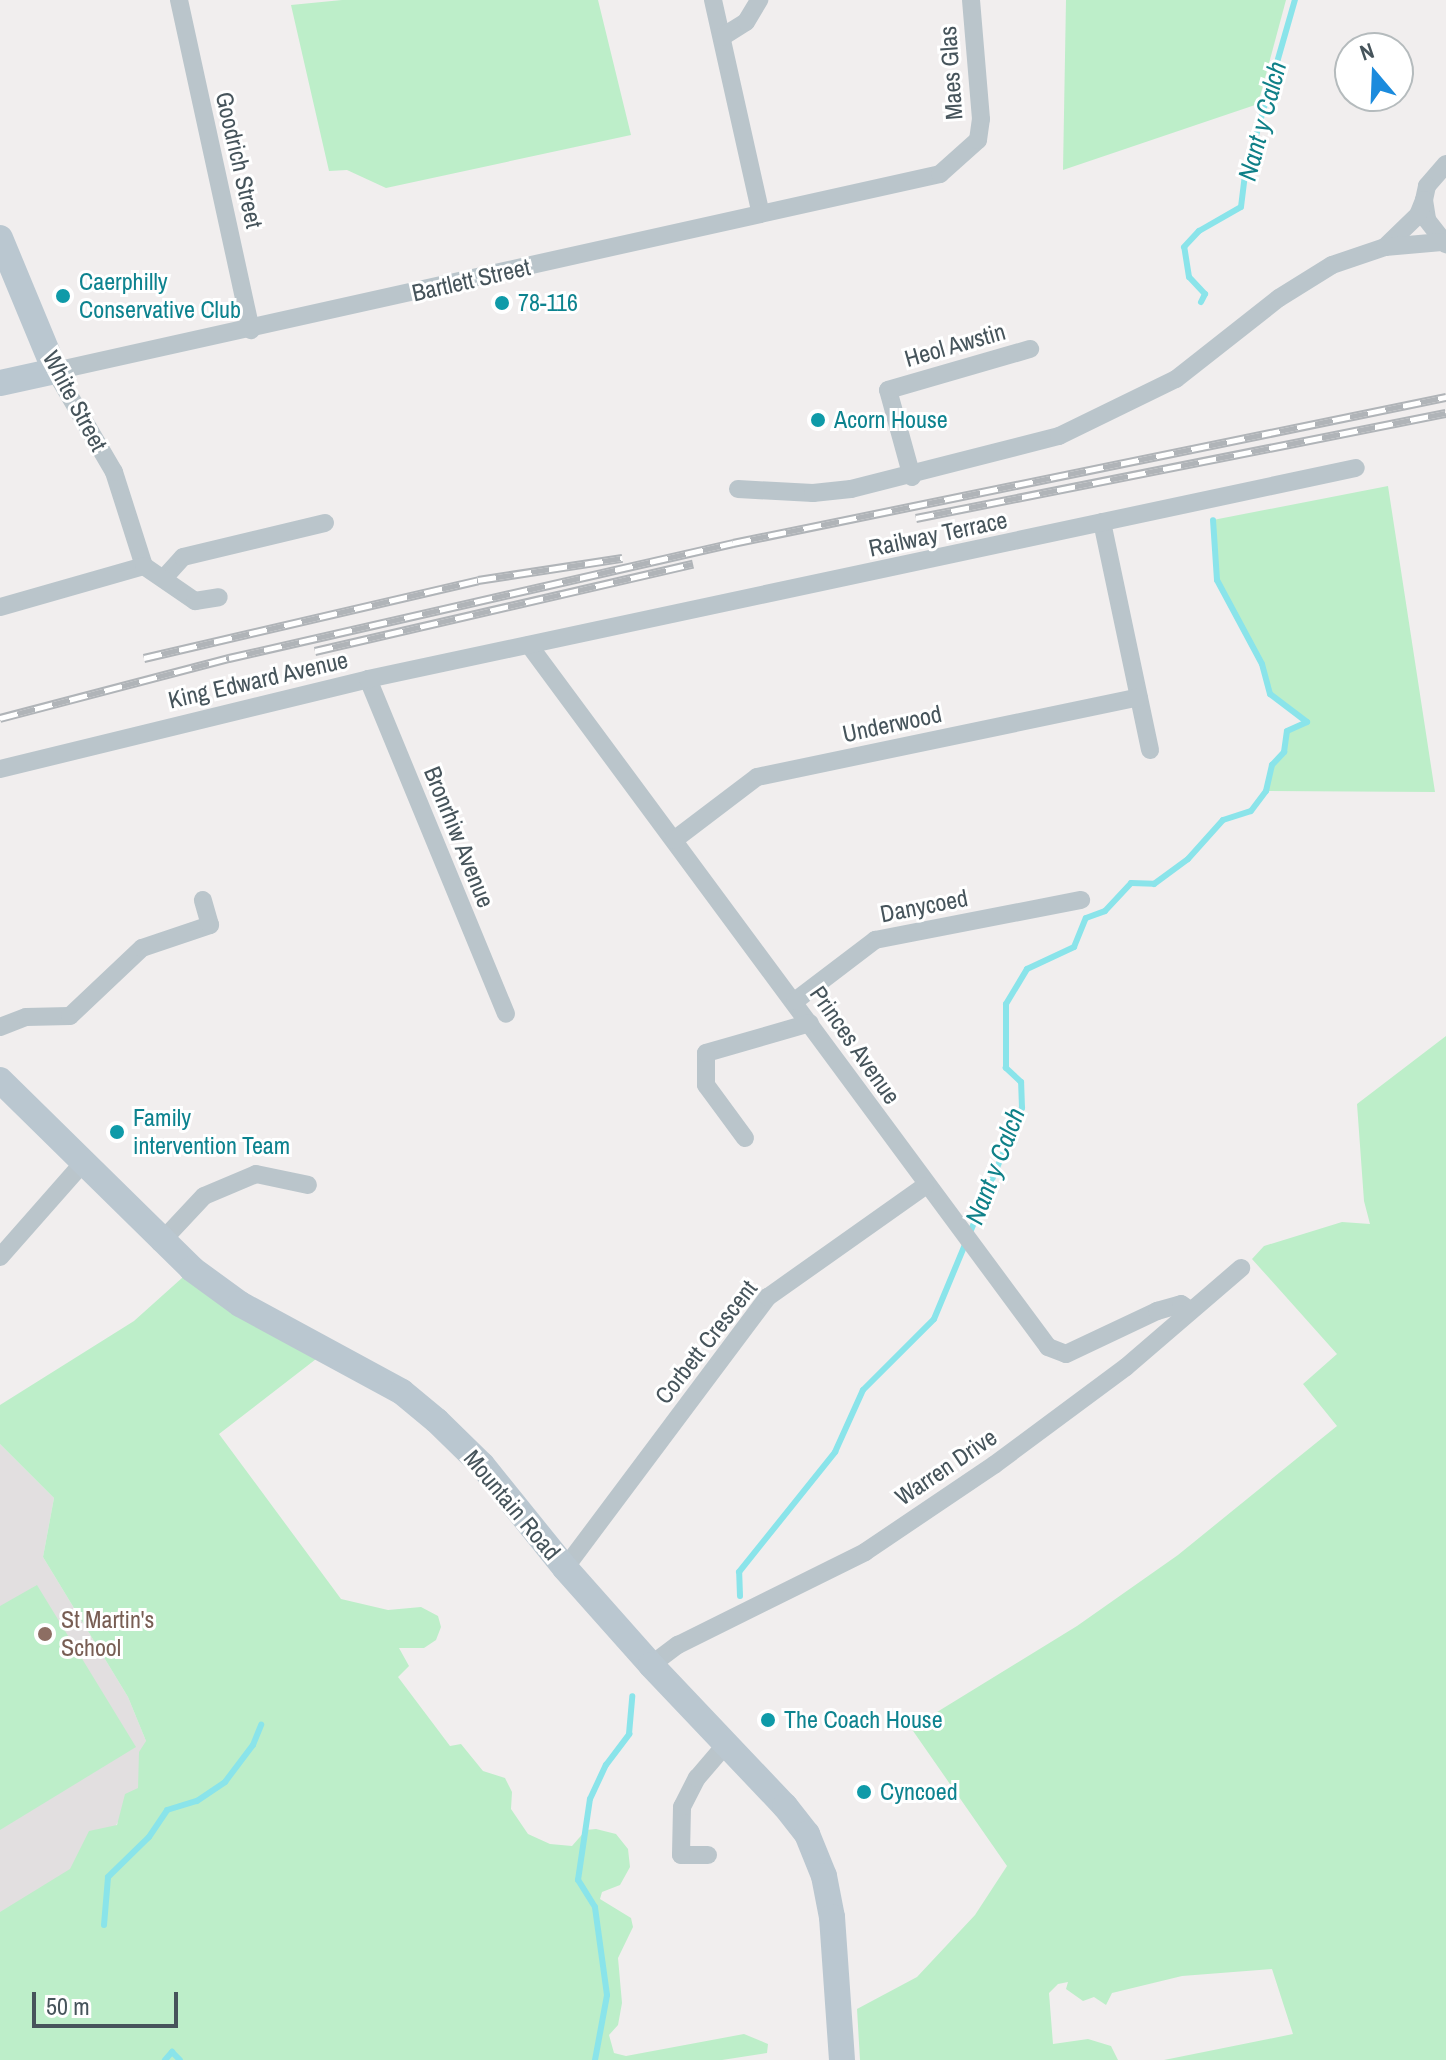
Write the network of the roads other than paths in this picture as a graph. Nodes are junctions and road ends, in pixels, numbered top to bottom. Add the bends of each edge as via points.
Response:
1 (179, 0) edge
2 (713, 0) edge
3 (759, 0) edge
4 (971, 0) edge
5 (722, 37) junction
6 (1445, 163) edge
7 (940, 174) joint
8 (1424, 200) junction
9 (761, 214) junction
10 (0, 238) edge
11 (1444, 243) edge
12 (1385, 247) junction
13 (251, 330) junction
14 (1030, 349) dead end
15 (55, 371) junction
16 (0, 383) edge
17 (1356, 468) dead end
18 (912, 477) junction
19 (738, 489) dead end
20 (1102, 522) junction
21 (325, 523) dead end
22 (144, 566) junction
23 (164, 578) junction
24 (219, 597) dead end
25 (0, 607) edge
26 (529, 645) junction
27 (368, 679) junction
28 (1139, 697) junction
29 (1150, 750) dead end
30 (0, 769) edge
31 (674, 840) junction
32 (203, 900) dead end
33 (1081, 900) dead end
34 (795, 1001) junction
35 (506, 1014) dead end
36 (810, 1023) junction
37 (0, 1027) edge
38 (0, 1080) edge
39 (745, 1138) dead end
40 (83, 1163) junction
41 (308, 1185) dead end
42 (925, 1186) junction
43 (160, 1243) junction
44 (0, 1257) edge
45 (1241, 1268) dead end
46 (1190, 1310) junction
47 (565, 1568) junction
48 (651, 1665) junction
49 (726, 1744) junction
50 (708, 1855) dead end
51 (842, 2060) edge

1 - 13 street, Goodrich Street
2 - 5 street
3 - 5 street via 746,22
4 - 7 street, Maes Glas via 981,119 978,140
5 - 9 street
6 - 8 street via 1427,186
7 - 9 street, Bartlett Street
8 - 11 street via 1427,220
8 - 12 street via 1418,215
9 - 13 street, Bartlett Street
10 - 15 main road, White Street
11 - 12 street
12 - 18 street via 1332,265 1279,298 1176,379 1059,436
13 - 15 street, Bartlett Street
14 - 18 street, Heol Awstin via 888,390
15 - 16 main road, Bartlett Street
15 - 22 street, White Street via 114,472
17 - 20 street, Railway Terrace
18 - 19 street via 813,493
20 - 26 street, Railway Terrace
20 - 28 street
21 - 23 street via 183,557
22 - 23 street
22 - 25 street
23 - 24 street via 195,601
26 - 27 street, King Edward Avenue
26 - 31 street, Princes Avenue
27 - 30 street, King Edward Avenue
27 - 35 street, Bronrhiw Avenue
28 - 29 street
28 - 31 street, Underwood via 757,777
31 - 34 street, Princes Avenue
32 - 37 street via 210,925 142,948 70,1016 26,1017
33 - 34 street, Danycoed via 875,940
34 - 36 street, Princes Avenue
36 - 39 street via 706,1053 706,1085
36 - 42 street, Princes Avenue
38 - 40 main road, Mountain Road
40 - 43 main road, Mountain Road
40 - 44 street
41 - 43 street via 256,1174 204,1196
42 - 46 street, Princes Avenue via 1053,1351 1076,1351 1181,1304
42 - 47 street, Corbett Crescent via 768,1297
43 - 47 main road, Mountain Road via 240,1304 402,1392 482,1465
45 - 46 street, Warren Drive
46 - 48 street, Warren Drive via 1062,1417 865,1552 678,1645
47 - 48 main road, Mountain Road
48 - 49 main road, Mountain Road
49 - 50 street via 697,1778 682,1807 681,1855
49 - 51 main road, Mountain Road via 807,1834 824,1876

